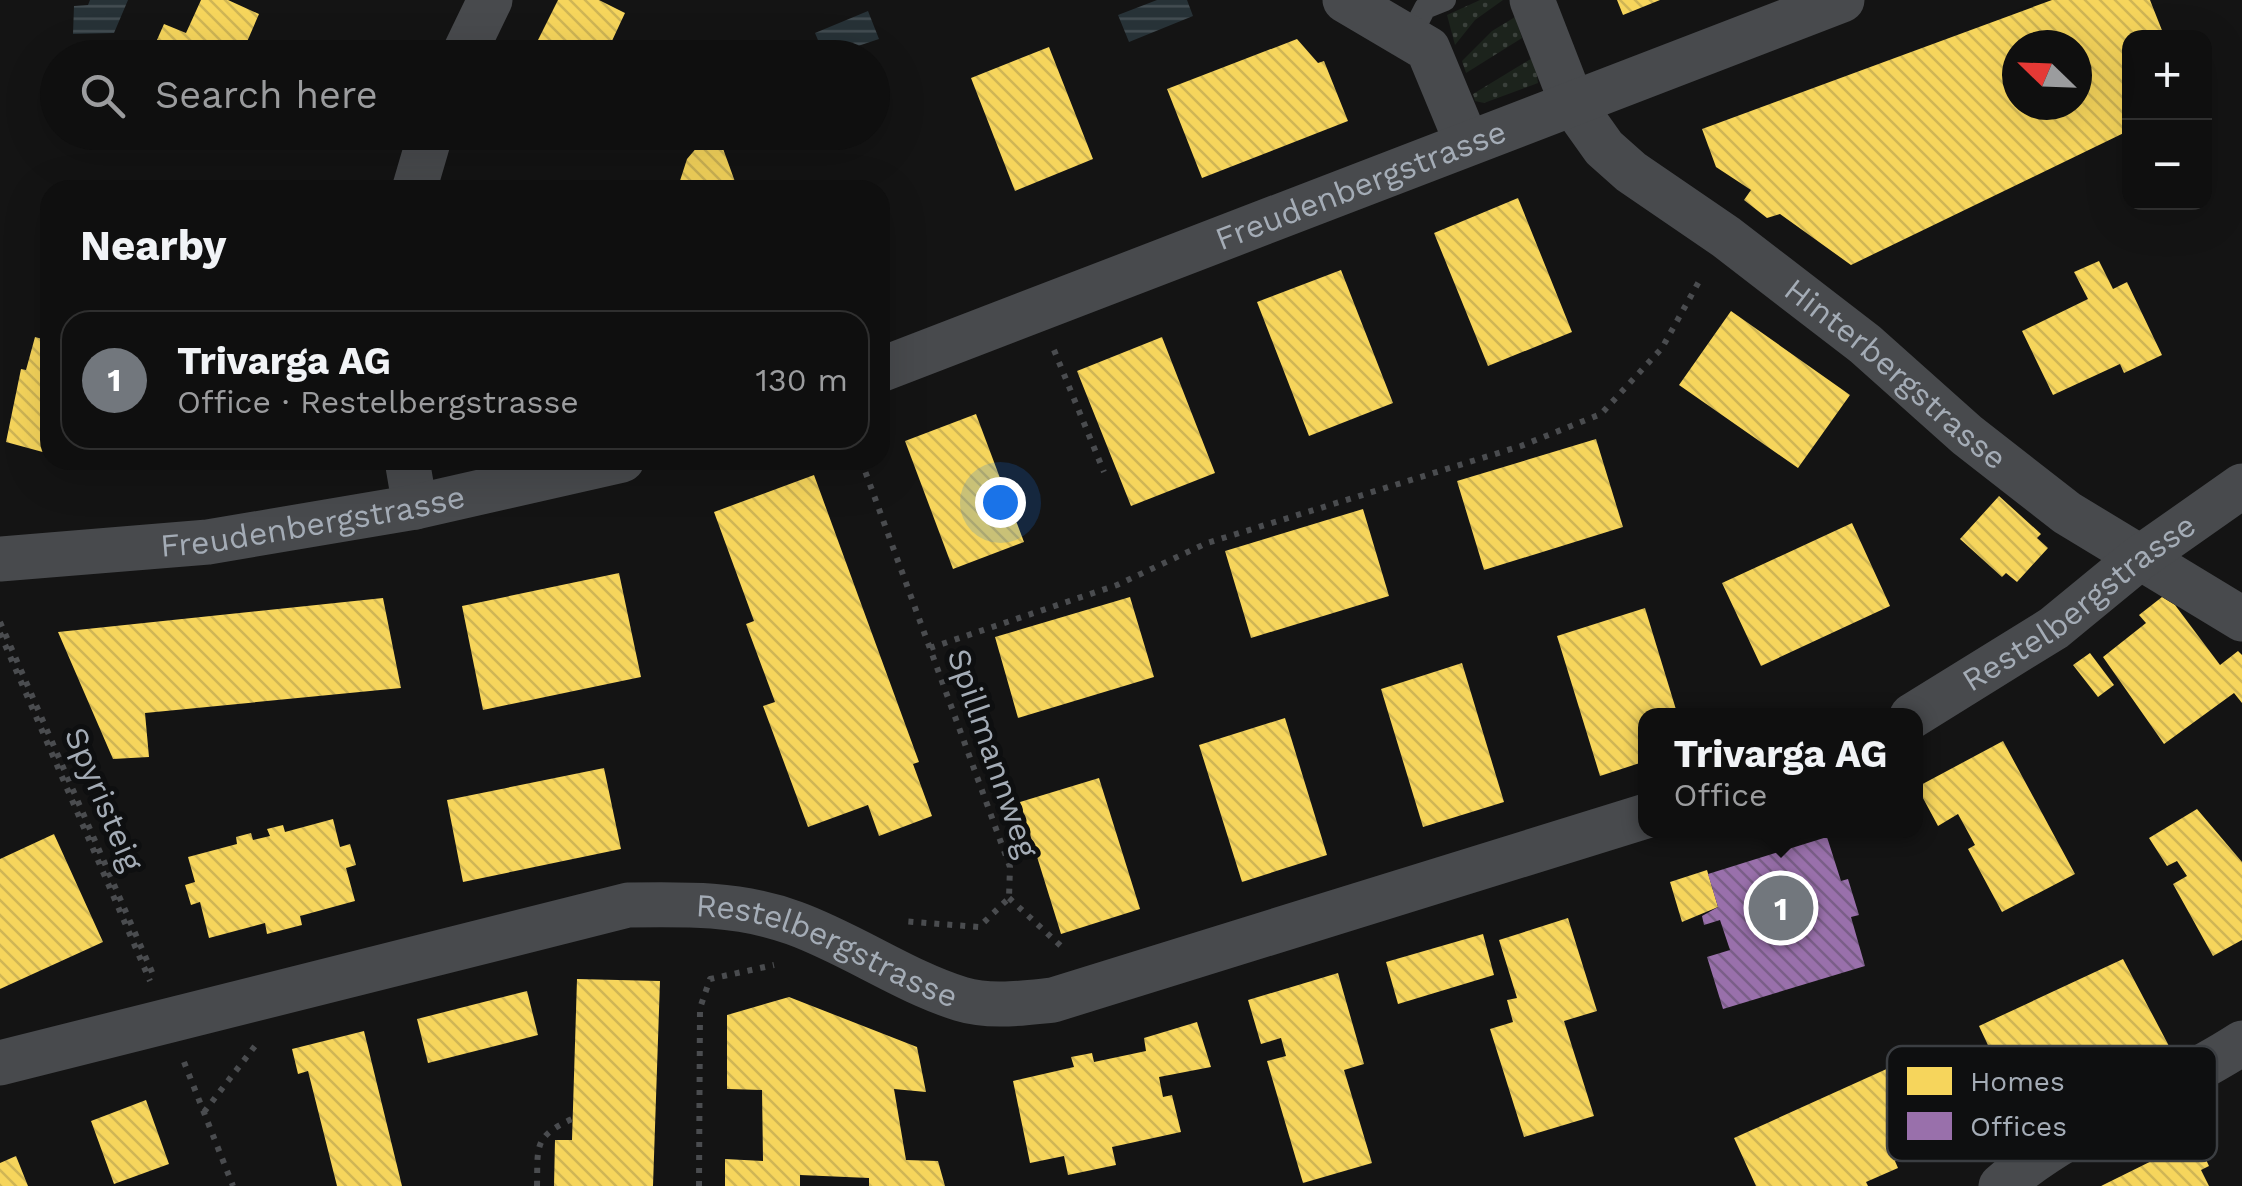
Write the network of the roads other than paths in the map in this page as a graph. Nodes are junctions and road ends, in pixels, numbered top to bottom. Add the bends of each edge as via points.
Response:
1 (490, 0) edge
2 (1345, 0) edge
3 (1445, 0) edge
4 (1532, 0) edge
5 (1842, 0) edge
6 (1411, 35) junction
7 (471, 40) edge
8 (1572, 103) junction
9 (1466, 143) junction
10 (426, 150) edge
11 (417, 180) edge
12 (890, 366) edge
13 (409, 470) edge
14 (578, 470) edge
15 (2242, 486) edge
16 (415, 507) junction
17 (0, 558) edge
18 (2138, 559) junction
19 (2242, 620) edge
20 (1923, 709) edge
21 (1638, 818) edge
22 (2242, 1043) edge
23 (2217, 1058) edge
24 (0, 1063) edge
25 (2028, 1161) edge
26 (2001, 1186) edge

1 - 7 street
2 - 6 street
3 - 6 lane via 1425,8
4 - 8 street, Hinterbergstrasse
5 - 8 street, Freudenbergstrasse
6 - 9 street via 1428,48
8 - 9 street, Freudenbergstrasse
8 - 18 street, Hinterbergstrasse via 1631,172 1865,344 2067,513
9 - 12 street, Freudenbergstrasse
10 - 11 street
13 - 16 street
14 - 16 street, Freudenbergstrasse
15 - 18 street, Restelbergstrasse
16 - 17 street, Freudenbergstrasse via 208,542
18 - 19 street, Hinterbergstrasse via 2171,572
18 - 20 street, Restelbergstrasse via 2054,628
21 - 24 street, Restelbergstrasse via 1052,1000 964,1000 832,938 751,911 628,905
22 - 23 street
25 - 26 street

